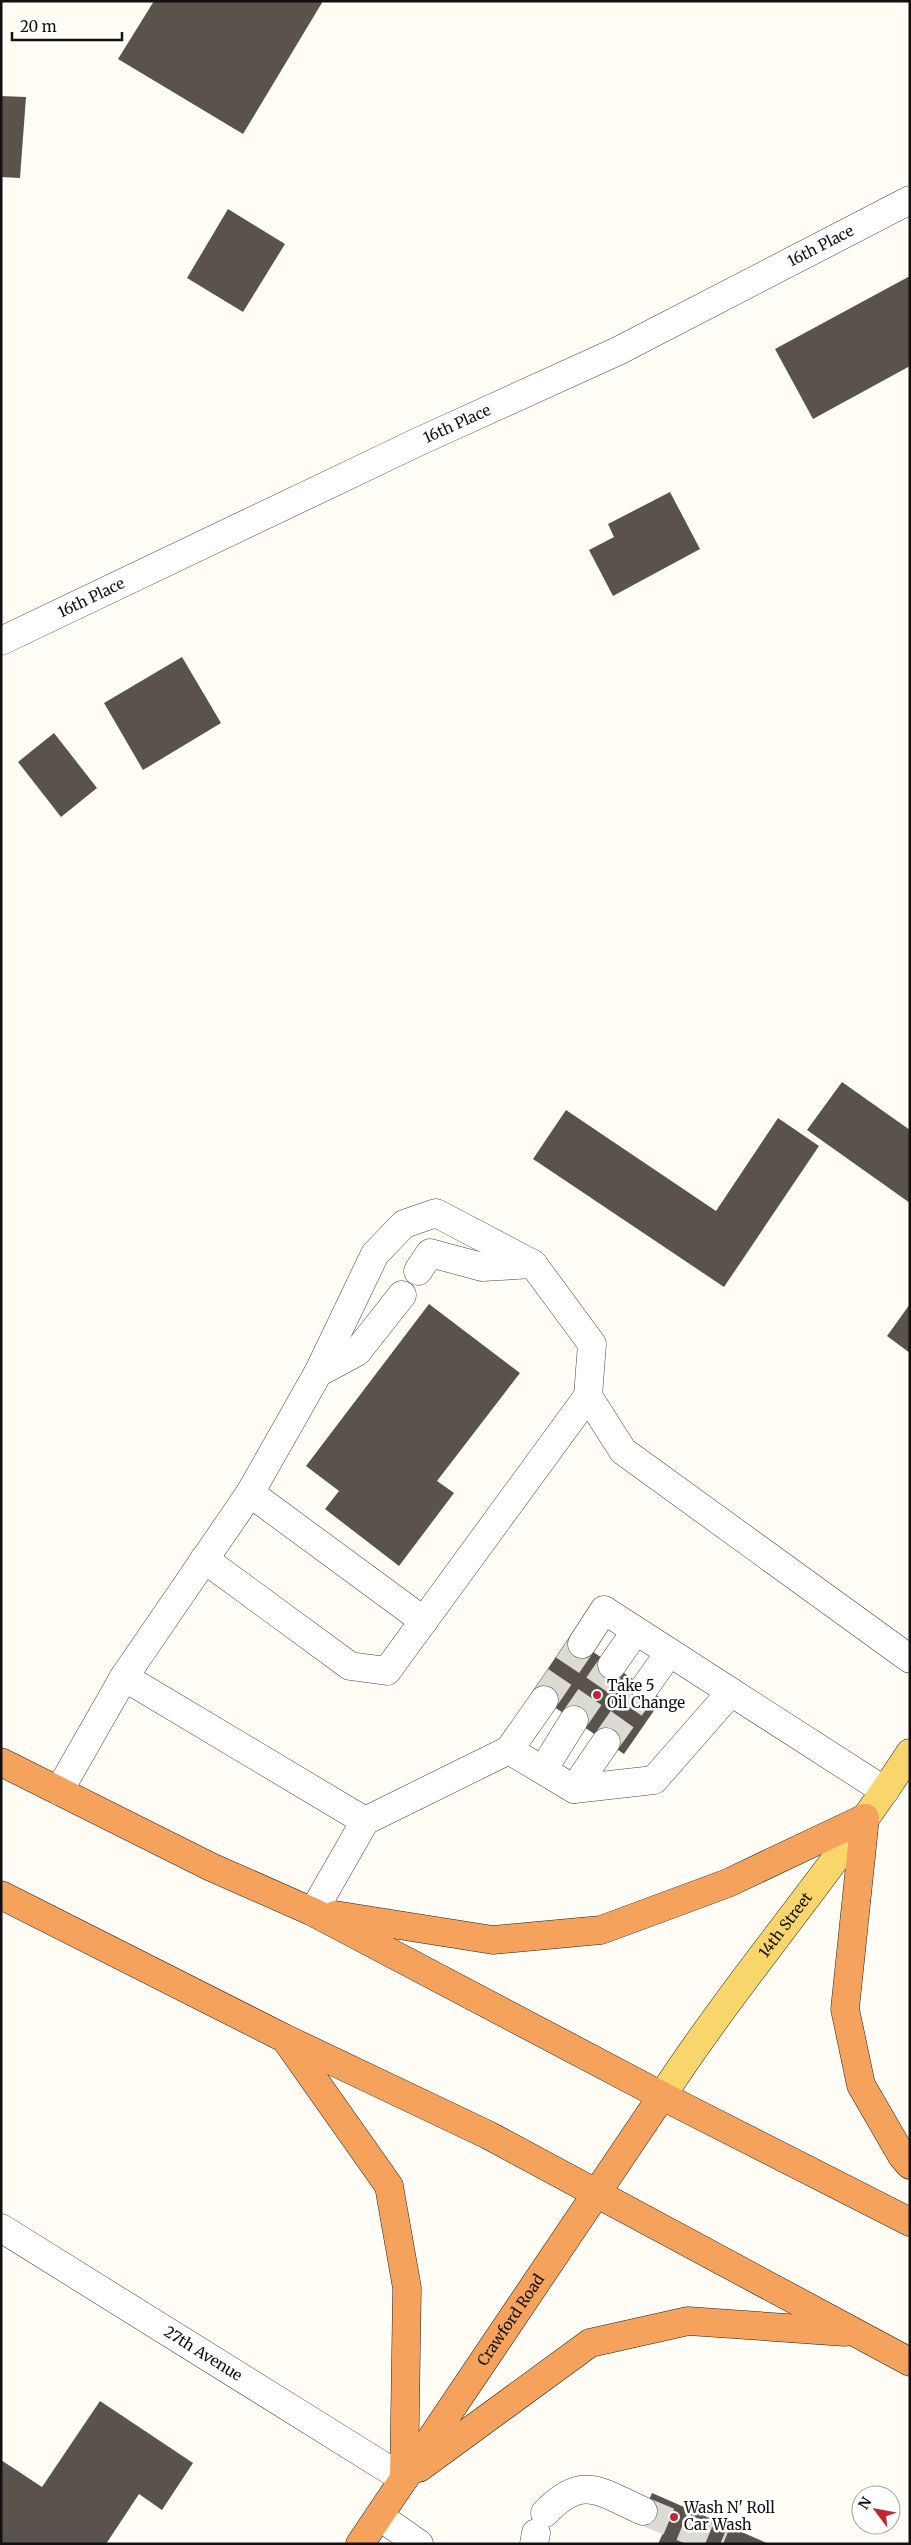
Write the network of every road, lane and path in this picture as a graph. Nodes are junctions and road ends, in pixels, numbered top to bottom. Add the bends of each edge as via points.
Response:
1 (910, 200) edge
2 (1, 641) edge
3 (533, 1264) junction
4 (418, 1271) dead end
5 (402, 1295) dead end
6 (318, 1373) junction
7 (588, 1396) junction
8 (250, 1493) junction
9 (204, 1559) junction
10 (424, 1621) junction
11 (635, 1632) junction
12 (582, 1644) tunnel mouth
13 (669, 1653) junction
14 (910, 1659) edge
15 (612, 1665) tunnel mouth
16 (124, 1677) junction
17 (645, 1687) tunnel mouth
18 (731, 1692) junction
19 (544, 1700) tunnel mouth
20 (574, 1720) tunnel mouth
21 (606, 1742) tunnel mouth
22 (509, 1750) junction
23 (910, 1753) edge
24 (1, 1762) edge
25 (543, 1770) junction
26 (574, 1789) junction
27 (59, 1791) junction
28 (885, 1791) junction
29 (865, 1818) junction
30 (365, 1821) junction
31 (1, 1895) edge
32 (313, 1912) junction
33 (284, 2038) junction
34 (662, 2096) junction
35 (910, 2165) edge
36 (598, 2194) junction
37 (910, 2222) edge
38 (1, 2228) edge
39 (854, 2333) junction
40 (910, 2362) edge
41 (404, 2479) junction
42 (643, 2512) tunnel mouth
43 (379, 2516) junction
44 (538, 2530) edge
45 (360, 2544) edge
46 (419, 2544) edge

1 - 2 street, 16th Place via 618,351 420,441
3 - 4 street via 482,1267 430,1252
3 - 6 street via 436,1213 404,1224 375,1254
3 - 7 street via 592,1344
5 - 6 street via 357,1352
6 - 8 street
7 - 10 street
7 - 14 street via 623,1452
8 - 9 street
8 - 10 street
9 - 10 street via 350,1666 387,1671
9 - 16 street
11 - 12 street via 604,1610
11 - 13 street
11 - 15 street
13 - 17 street
13 - 18 street
16 - 27 street
16 - 30 street
18 - 26 street via 654,1780
18 - 28 street
19 - 22 street
20 - 25 street
21 - 26 street
22 - 25 street
22 - 30 street
23 - 28 main road, 14th Street
24 - 27 highway
25 - 26 street
27 - 32 highway via 211,1867
28 - 29 main road, 14th Street
29 - 32 highway via 728,1883 601,1930 493,1940
29 - 34 main road, 14th Street via 698,2040
29 - 35 highway via 845,2009 861,2085
30 - 32 street
31 - 33 highway
32 - 34 highway
33 - 36 highway via 488,2135
33 - 41 highway via 389,2186 407,2288
34 - 36 highway, Crawford Road
34 - 37 highway
36 - 39 highway
36 - 41 highway, Crawford Road
38 - 41 street, 27th Avenue
39 - 40 highway
39 - 41 highway via 688,2321 590,2342
41 - 43 highway, Crawford Road
42 - 44 street via 599,2492 578,2489 558,2500
43 - 45 highway, Crawford Road
43 - 46 street

